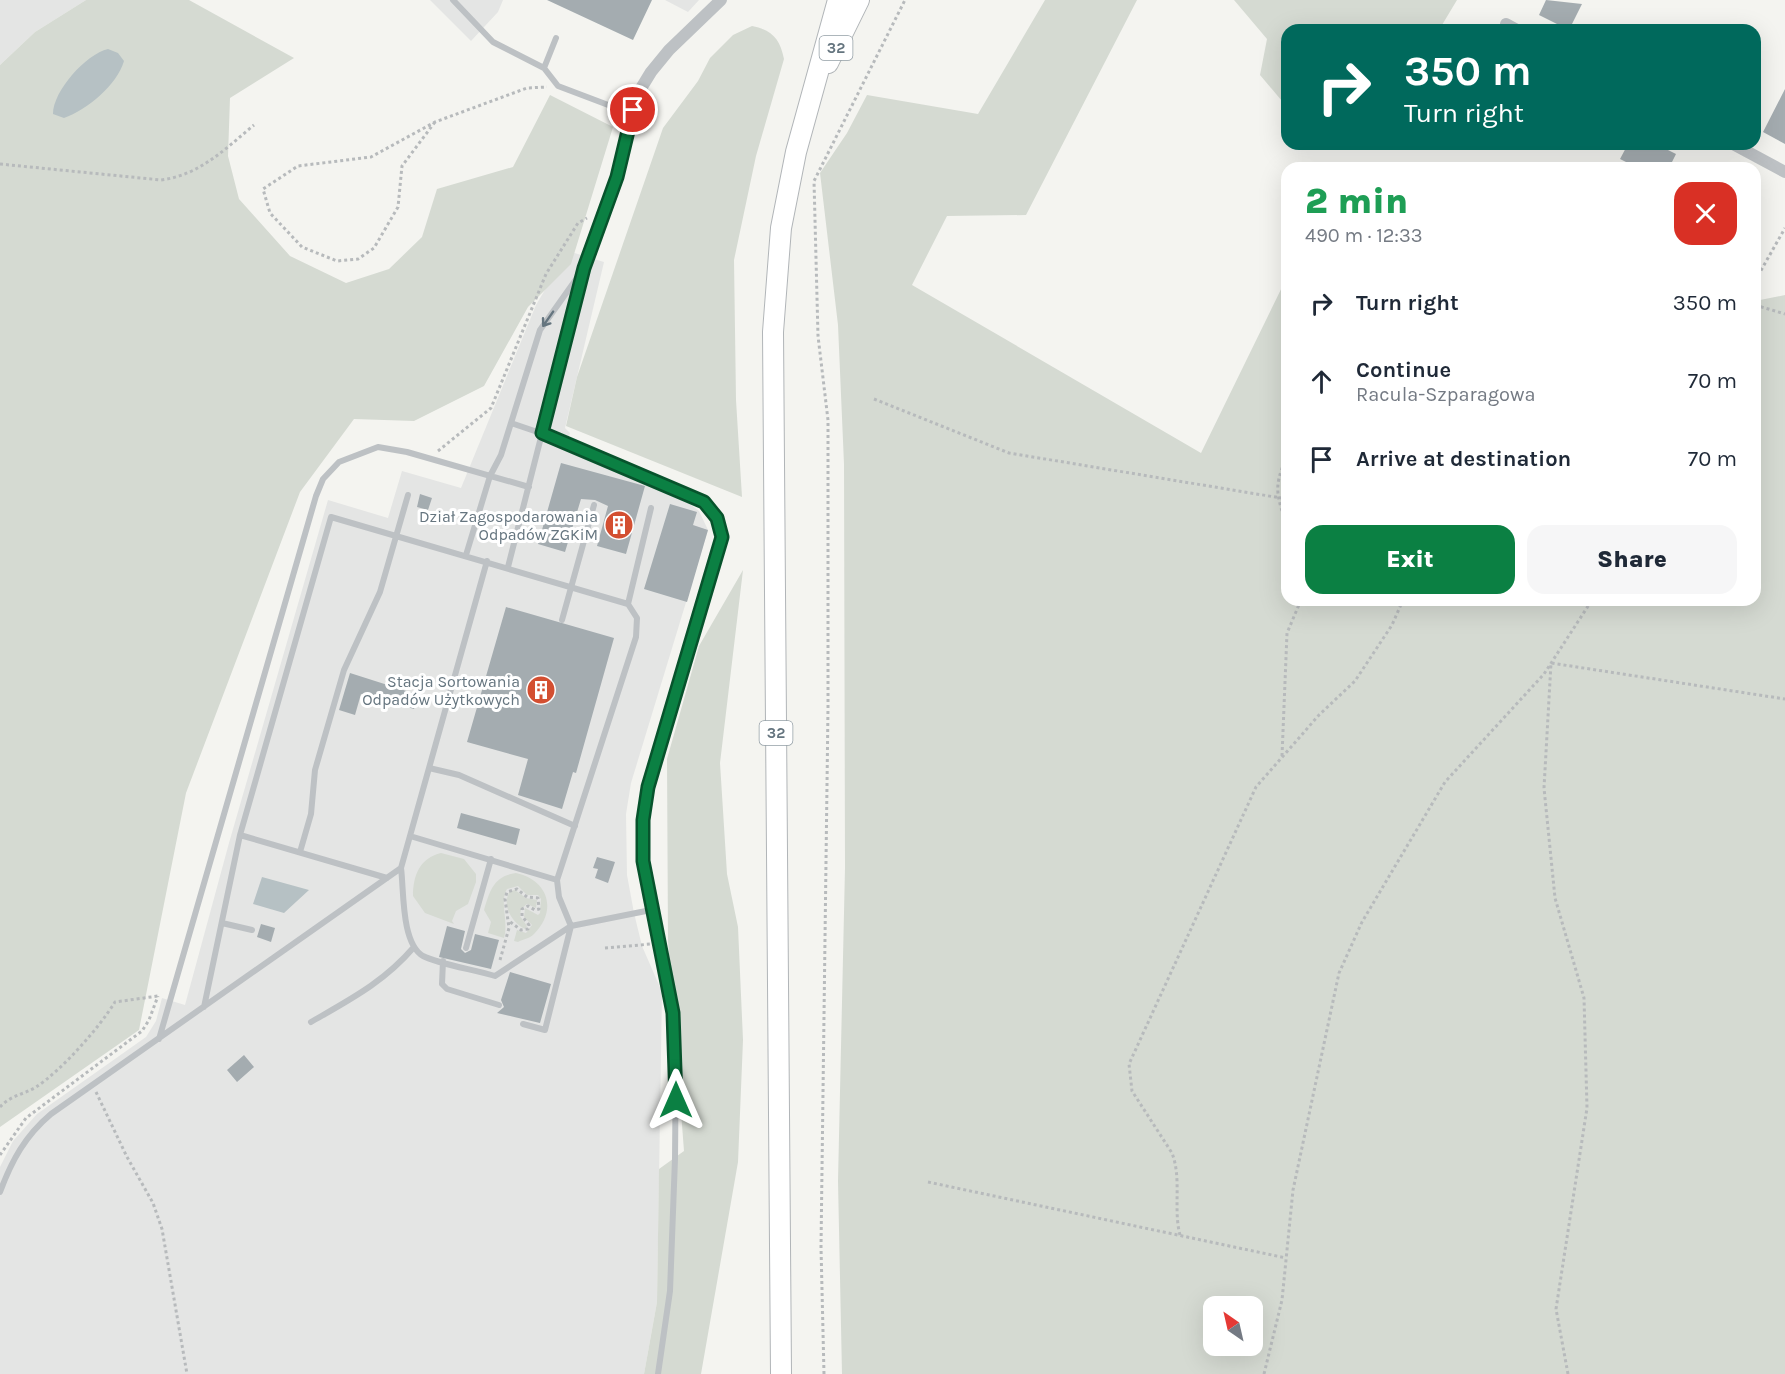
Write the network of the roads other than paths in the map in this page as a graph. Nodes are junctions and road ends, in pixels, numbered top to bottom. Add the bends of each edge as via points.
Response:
1 (453, 0) edge
2 (721, 0) edge
3 (838, 0) edge
4 (859, 0) edge
5 (556, 38) dead end
6 (544, 68) junction
7 (812, 95) junction
8 (632, 114) junction
9 (1744, 150) edge
10 (1785, 172) edge
11 (584, 268) junction
12 (512, 423) junction
13 (542, 433) junction
14 (490, 476) junction
15 (529, 487) junction
16 (408, 495) dead end
17 (594, 505) dead end
18 (651, 508) dead end
19 (396, 536) junction
20 (466, 555) junction
21 (487, 561) junction
22 (508, 567) junction
23 (571, 586) junction
24 (628, 604) junction
25 (562, 620) dead end
26 (429, 768) junction
27 (575, 826) junction
28 (240, 835) junction
29 (410, 836) junction
30 (300, 852) junction
31 (490, 859) junction
32 (401, 868) junction
33 (387, 878) junction
34 (557, 880) junction
35 (651, 910) junction
36 (222, 923) junction
37 (571, 926) junction
38 (252, 930) dead end
39 (414, 947) junction
40 (466, 948) dead end
41 (443, 961) junction
42 (499, 1005) dead end
43 (204, 1007) junction
44 (311, 1022) dead end
45 (522, 1024) dead end
46 (159, 1039) junction
47 (0, 1192) edge
48 (658, 1374) edge
49 (781, 1374) edge

1 - 6 lane via 493,42
2 - 8 street via 651,72
3 - 7 main road, 32
4 - 7 main road, 32
5 - 6 lane
6 - 8 lane via 558,86
7 - 49 main road, 32 via 781,228 773,332
8 - 11 street via 617,177
9 - 10 street
11 -> 12 lane via 540,330
11 - 13 lane
12 - 13 lane
12 - 14 lane
13 - 15 lane
13 - 35 lane via 704,502 717,518 722,537 648,787 643,861
14 - 15 lane
14 - 20 lane
14 - 46 lane via 378,447 339,462 323,479
15 - 22 lane
16 - 19 lane
17 - 23 lane
18 - 24 lane
19 - 20 lane
19 - 28 lane via 331,517
19 - 30 lane via 380,592 344,670 315,770 311,814
20 - 21 lane
21 - 22 lane
21 - 26 lane
22 - 23 lane
23 - 24 lane
23 - 25 lane
24 - 27 lane via 637,618 636,637
26 - 27 lane via 459,775
26 - 29 lane
27 - 34 lane
28 - 30 lane
28 - 36 lane
29 - 31 lane
29 - 32 lane
30 - 33 lane
31 - 34 lane
31 - 40 lane
32 - 33 lane
32 - 39 lane via 405,921
33 - 43 lane
34 - 37 lane via 559,897
35 - 37 lane
35 - 48 lane via 673,1013 676,1078 670,1291
36 - 38 lane
36 - 43 lane
37 - 41 lane via 495,976
37 - 45 lane via 545,1030
39 - 41 lane via 422,955
39 - 44 lane via 393,971
41 - 42 lane via 442,984 447,989
43 - 46 lane
46 - 47 lane via 33,1129 20,1147

